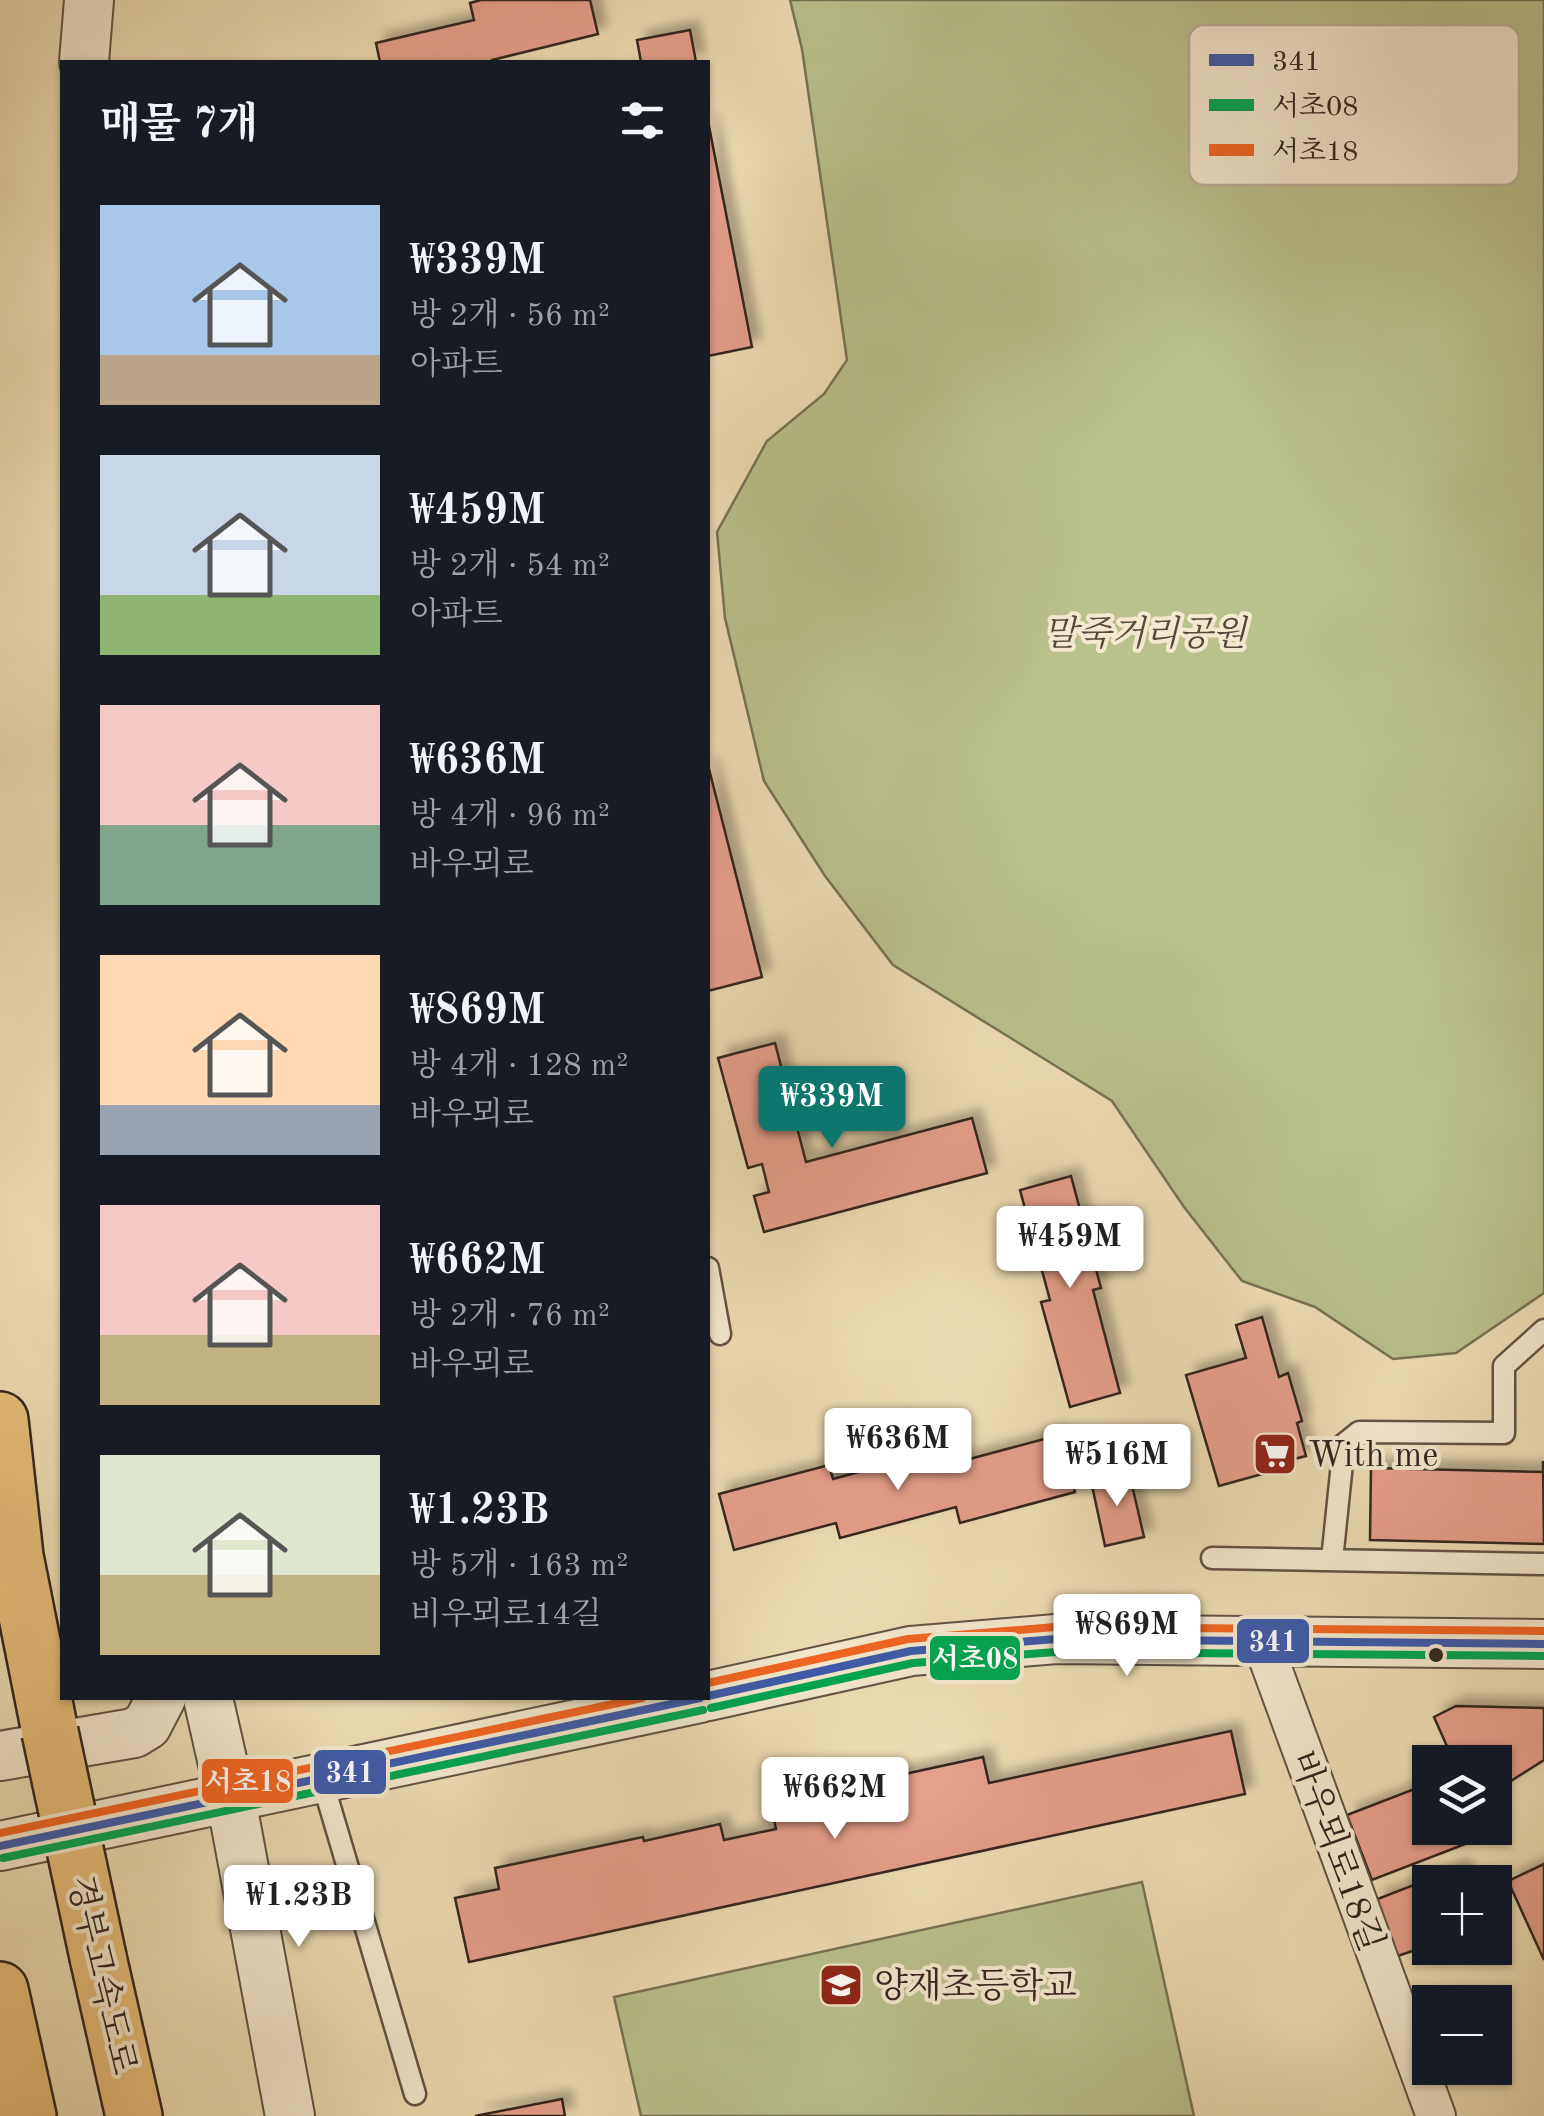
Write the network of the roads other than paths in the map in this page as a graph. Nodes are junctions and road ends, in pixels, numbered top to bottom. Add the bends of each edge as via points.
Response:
1 (89, 0) edge
2 (84, 60) edge
3 (710, 1279) edge
4 (1544, 1330) edge
5 (720, 1334) dead end
6 (0, 1420) edge
7 (1212, 1558) dead end
8 (1332, 1560) junction
9 (1544, 1564) edge
10 (1262, 1641) junction
11 (1544, 1644) edge
12 (710, 1696) edge
13 (160, 1700) edge
14 (208, 1700) edge
15 (691, 1700) edge
16 (0, 1756) edge
17 (322, 1780) junction
18 (232, 1799) junction
19 (0, 1846) edge
20 (0, 1990) edge
21 (415, 2094) dead end
22 (28, 2116) edge
23 (134, 2116) edge
24 (290, 2116) edge
25 (1436, 2116) edge

1 - 2 street
3 - 5 lane
4 - 8 lane via 1504,1366 1504,1433 1359,1432 1344,1444
6 - 23 highway, 경부고속도로, bridge via 15,1556
7 - 8 lane
8 - 9 lane
10 - 11 street
10 - 12 street via 1056,1639 911,1651
10 - 25 street, 바우뫼로18길
13 - 16 street via 147,1725 134,1733
14 - 18 street
15 - 17 street
17 - 18 street
17 - 21 lane
18 - 19 street
18 - 24 street
20 - 22 highway

